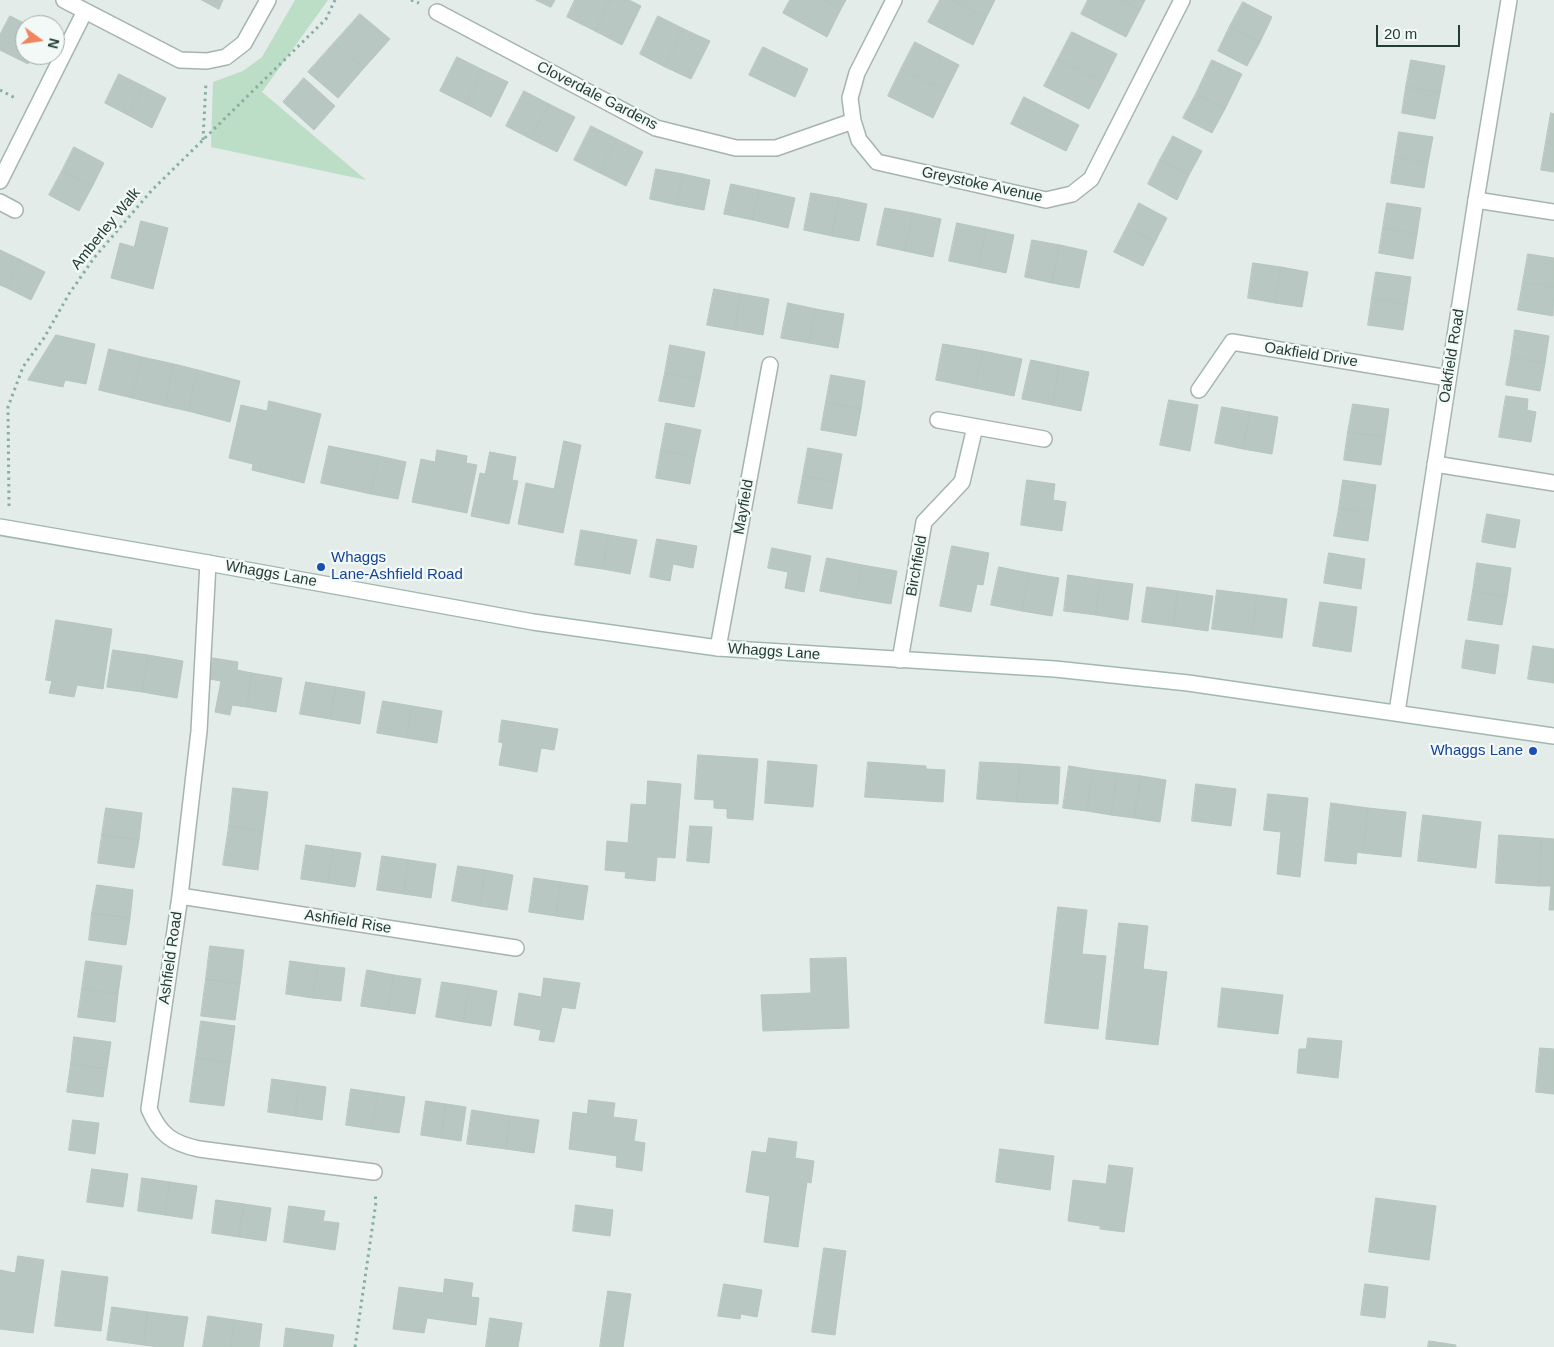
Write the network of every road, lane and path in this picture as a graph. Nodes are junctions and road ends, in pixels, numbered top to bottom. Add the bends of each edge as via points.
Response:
1 (64, 0) edge
2 (268, 0) edge
3 (335, 0) edge
4 (894, 0) edge
5 (1182, 0) edge
6 (1509, 0) edge
7 (85, 11) junction
8 (438, 12) dead end
9 (207, 61) junction
10 (853, 121) junction
11 (203, 140) junction
12 (0, 181) edge
13 (1476, 200) junction
14 (0, 202) edge
15 (15, 210) dead end
16 (1554, 212) edge
17 (770, 366) dead end
18 (1448, 378) junction
19 (1199, 390) dead end
20 (938, 420) dead end
21 (975, 427) junction
22 (1044, 439) dead end
23 (1435, 464) junction
24 (1554, 482) edge
25 (4, 527) edge
26 (208, 563) junction
27 (718, 648) junction
28 (900, 660) junction
29 (1397, 712) junction
30 (1554, 736) edge
31 (180, 896) junction
32 (516, 948) dead end
33 (374, 1172) joint
34 (355, 1347) edge

1 - 7 street
2 - 9 street via 244,43 226,57
3 - 11 path, Amberley Walk via 326,19
4 - 10 street, Greystoke Avenue via 857,73 850,98
5 - 10 street, Greystoke Avenue via 1091,179 1072,194 1046,200 877,162 859,140
6 - 13 street, Oakfield Road
7 - 9 street via 180,60
7 - 12 street
8 - 10 street, Cloverdale Gardens via 656,128 736,148 776,148
9 - 11 path
11 - 25 path, Amberley Walk via 152,190 94,258 23,367 8,407
13 - 16 street
13 - 18 street, Oakfield Road
14 - 15 street
17 - 27 street, Mayfield
18 - 19 street, Oakfield Drive via 1232,342
18 - 23 street, Oakfield Road
20 - 21 street
21 - 22 street
21 - 28 street, Birchfield via 962,482 924,522
23 - 24 street
23 - 29 street, Oakfield Road
25 - 26 street, Whaggs Lane
26 - 27 street, Whaggs Lane via 533,622
26 - 31 street, Ashfield Road via 199,731
27 - 28 street, Whaggs Lane
28 - 29 street, Whaggs Lane via 1122,676
29 - 30 street, Whaggs Lane
31 - 32 street, Ashfield Rise
31 - 33 street, Ashfield Road via 149,1108 158,1128 181,1145 199,1149
33 - 34 path via 376,1202

